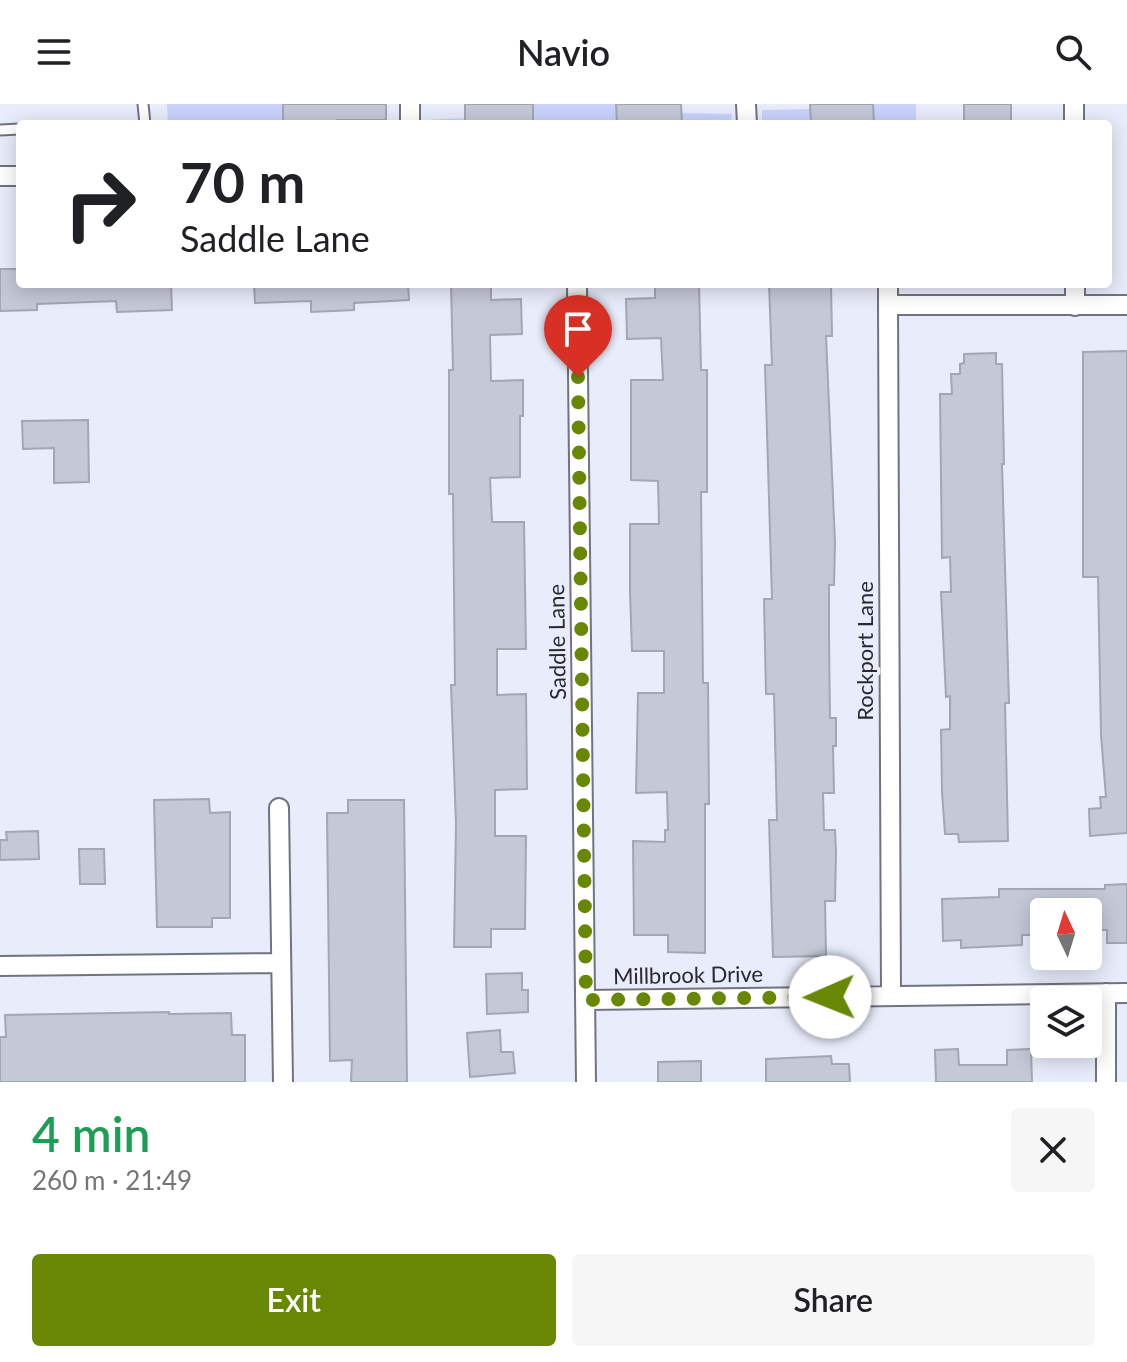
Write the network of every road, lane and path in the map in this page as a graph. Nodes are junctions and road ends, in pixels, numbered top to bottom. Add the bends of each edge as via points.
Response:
1 (577, 288) edge
2 (888, 288) edge
3 (1075, 288) edge
4 (888, 305) junction
5 (1127, 305) edge
6 (1075, 306) junction
7 (279, 808) dead end
8 (281, 963) junction
9 (0, 966) edge
10 (1106, 993) junction
11 (1127, 993) edge
12 (891, 996) junction
13 (586, 1000) junction
14 (283, 1082) edge
15 (586, 1082) edge
16 (1106, 1082) edge

1 - 13 street, Saddle Lane
2 - 4 street, Rockport Lane
3 - 6 street
4 - 6 street
4 - 12 street, Rockport Lane
5 - 6 street
7 - 8 street
8 - 9 street
8 - 14 street
10 - 11 street, Millbrook Drive
10 - 12 street, Millbrook Drive
10 - 16 street
12 - 13 street, Millbrook Drive
13 - 15 street, Saddle Lane

